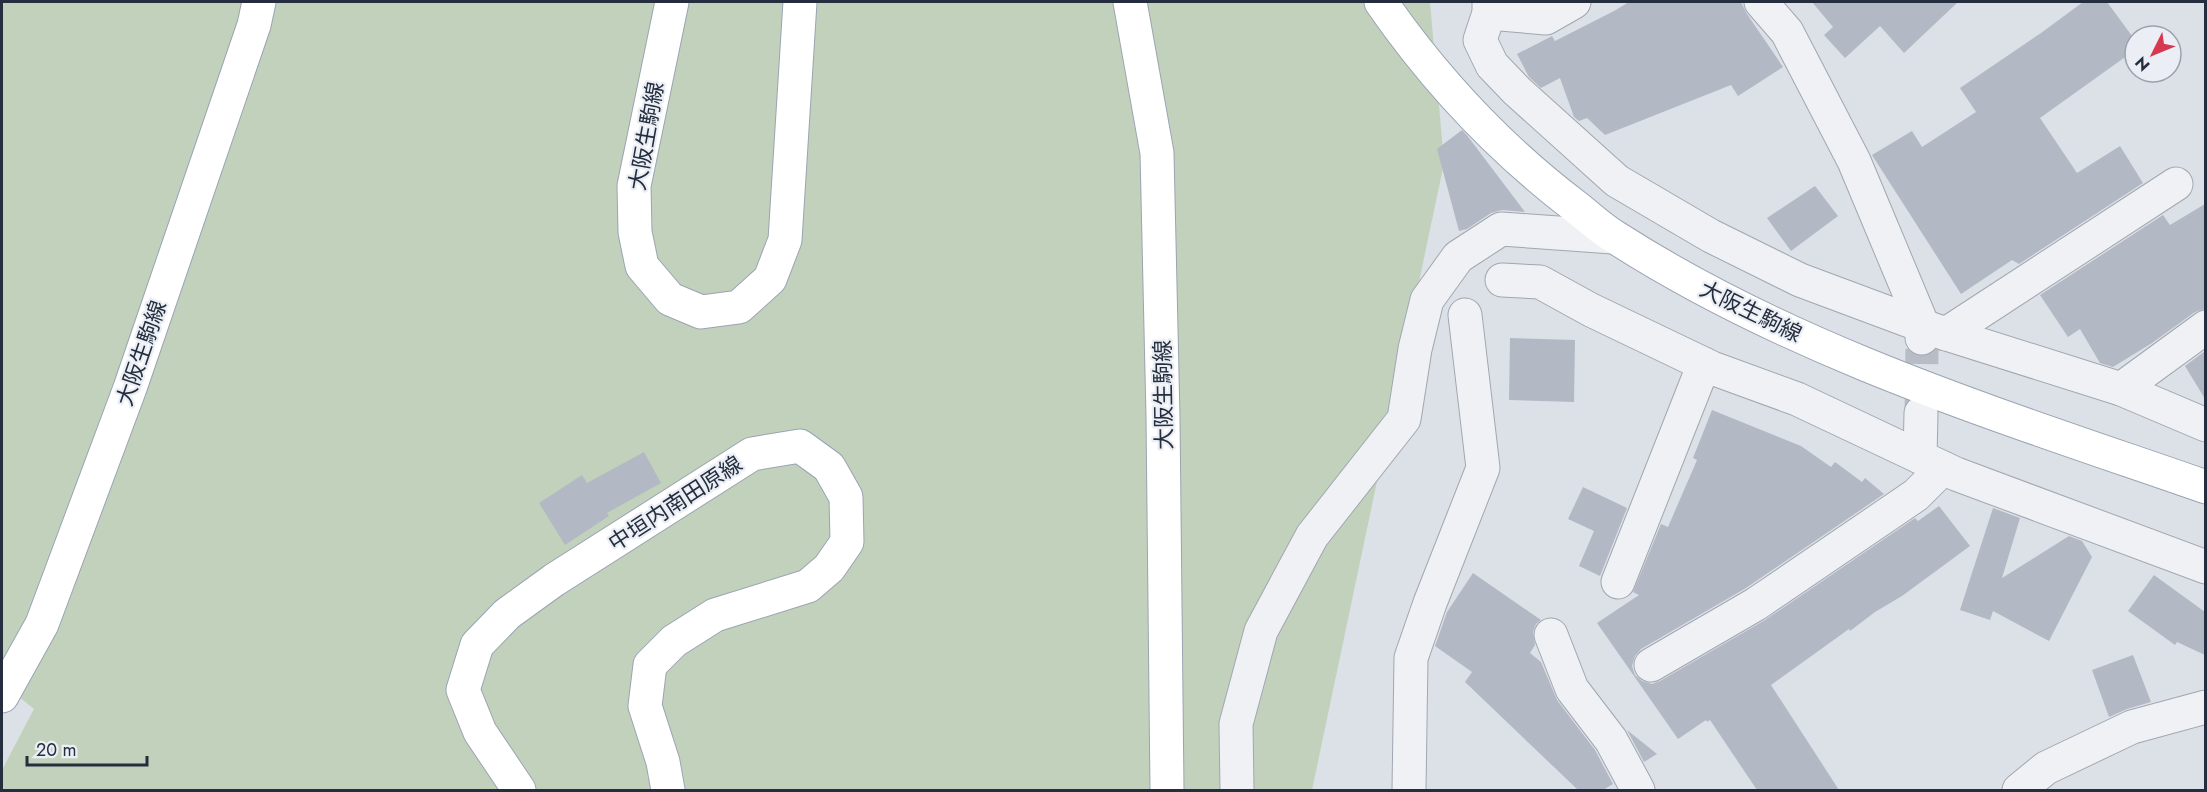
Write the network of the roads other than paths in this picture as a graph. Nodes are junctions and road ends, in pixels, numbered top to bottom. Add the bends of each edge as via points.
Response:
1 (259, 2) edge
2 (672, 2) edge
3 (800, 2) edge
4 (1130, 2) edge
5 (1381, 2) edge
6 (1574, 2) edge
7 (1761, 2) edge
8 (1489, 8) edge
9 (2176, 184) dead end
10 (1613, 237) junction
11 (1502, 280) dead end
12 (1465, 315) dead end
13 (2205, 327) edge
14 (1930, 336) junction
15 (1704, 364) junction
16 (2121, 389) junction
17 (1921, 413) tunnel mouth
18 (2205, 425) edge
19 (1932, 462) junction
20 (2205, 487) edge
21 (2205, 567) edge
22 (1618, 582) dead end
23 (1551, 635) dead end
24 (1651, 665) dead end
25 (2, 696) edge
26 (2205, 707) edge
27 (519, 790) edge
28 (668, 790) edge
29 (1167, 790) edge
30 (1237, 790) edge
31 (1409, 790) edge
32 (1638, 790) edge
33 (2019, 790) edge

1 - 25 main road, 大阪生駒線 via 130,388 42,624
2 - 3 main road, 大阪生駒線 via 634,186 635,232 642,266 670,299 701,312 739,307 770,279 785,240
4 - 29 main road, 大阪生駒線 via 1157,153
5 - 10 main road, 大阪生駒線 via 1409,42 1488,131
6 - 8 street via 1546,18
7 - 14 street via 1787,32 1854,160
8 - 14 street via 1480,40 1492,65 1617,181 1711,236 1800,280
9 - 14 street
10 - 20 main road, 大阪生駒線 via 1803,337 1946,397
10 - 30 street via 1501,229 1458,257 1427,300 1404,419 1312,536 1261,631 1236,724
11 - 15 street via 1540,282
12 - 31 street via 1483,468 1411,658
13 - 16 street
14 - 16 street
15 - 19 street via 1797,399
15 - 22 street
16 - 18 street
17 - 19 street
19 - 21 street
19 - 24 street via 1916,495 1756,603
23 - 32 street via 1572,689 1611,740
26 - 33 street via 2132,727 2046,768
27 - 28 main road, 中垣内南田原線 via 480,732 463,690 477,645 507,614 554,580 752,454 800,446 829,467 846,497 847,542 829,568 808,585 715,615 674,640 650,665 645,706

